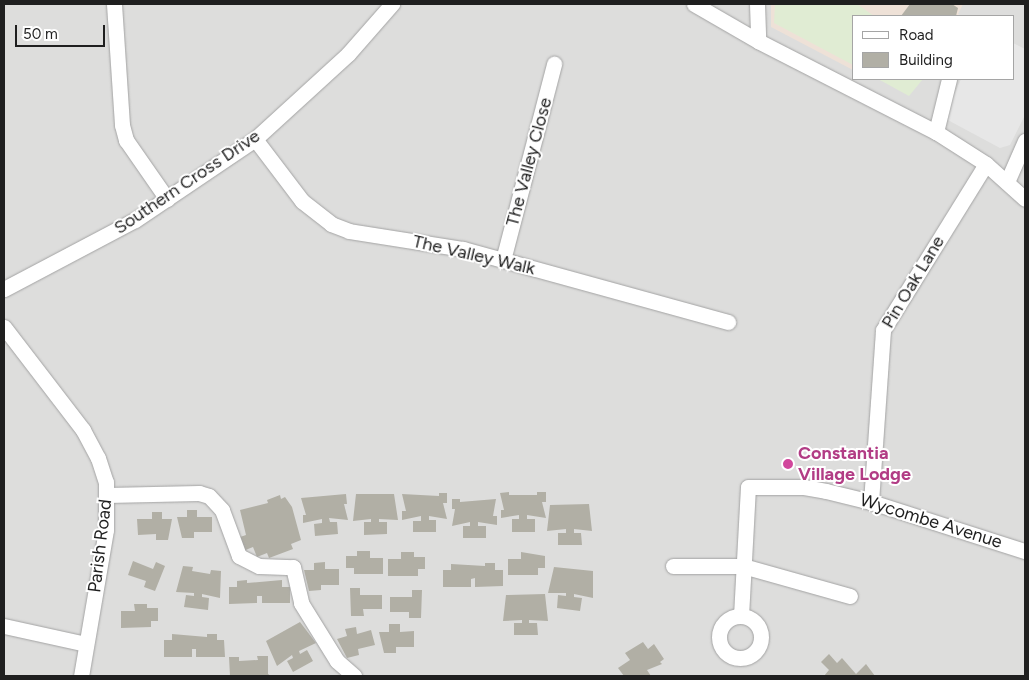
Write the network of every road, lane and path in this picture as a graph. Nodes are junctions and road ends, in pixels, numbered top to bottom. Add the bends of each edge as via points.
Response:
1 (114, 4) edge
2 (392, 4) edge
3 (694, 4) edge
4 (757, 4) edge
5 (758, 42) junction
6 (554, 64) dead end
7 (949, 80) edge
8 (936, 132) junction
9 (255, 139) junction
10 (1025, 141) edge
11 (986, 164) junction
12 (1007, 182) junction
13 (167, 199) junction
14 (1025, 199) edge
15 (504, 260) junction
16 (4, 289) edge
17 (728, 322) dead end
18 (4, 327) edge
19 (107, 495) junction
20 (871, 502) junction
21 (1025, 551) edge
22 (673, 566) dead end
23 (743, 566) junction
24 (850, 596) dead end
25 (740, 616) dead end
26 (4, 626) edge
27 (86, 644) junction
28 (81, 676) edge
29 (354, 676) edge

1 - 13 street via 122,125 126,140
2 - 9 street, Southern Cross Drive via 348,54
3 - 5 street
4 - 5 street
5 - 8 street
6 - 15 street, The Valley Close
7 - 8 street
8 - 11 street
9 - 13 street, Southern Cross Drive
9 - 15 street, The Valley Walk via 302,201 331,224 349,231 463,249
10 - 12 street
11 - 12 street
11 - 20 street, Pin Oak Lane via 883,330
12 - 14 street
13 - 16 street, Southern Cross Drive
15 - 17 street, The Valley Walk
18 - 19 street, Parish Road via 83,430 98,458
19 - 27 street, Parish Road via 106,530
19 - 29 street via 198,493 209,496 222,510 239,556 259,566 293,567 301,603 336,661
20 - 21 street, Wycombe Avenue
20 - 23 street, Wycombe Avenue via 804,487 748,487
22 - 23 street
23 - 24 street
23 - 25 street
26 - 27 street
27 - 28 street, Parish Road

